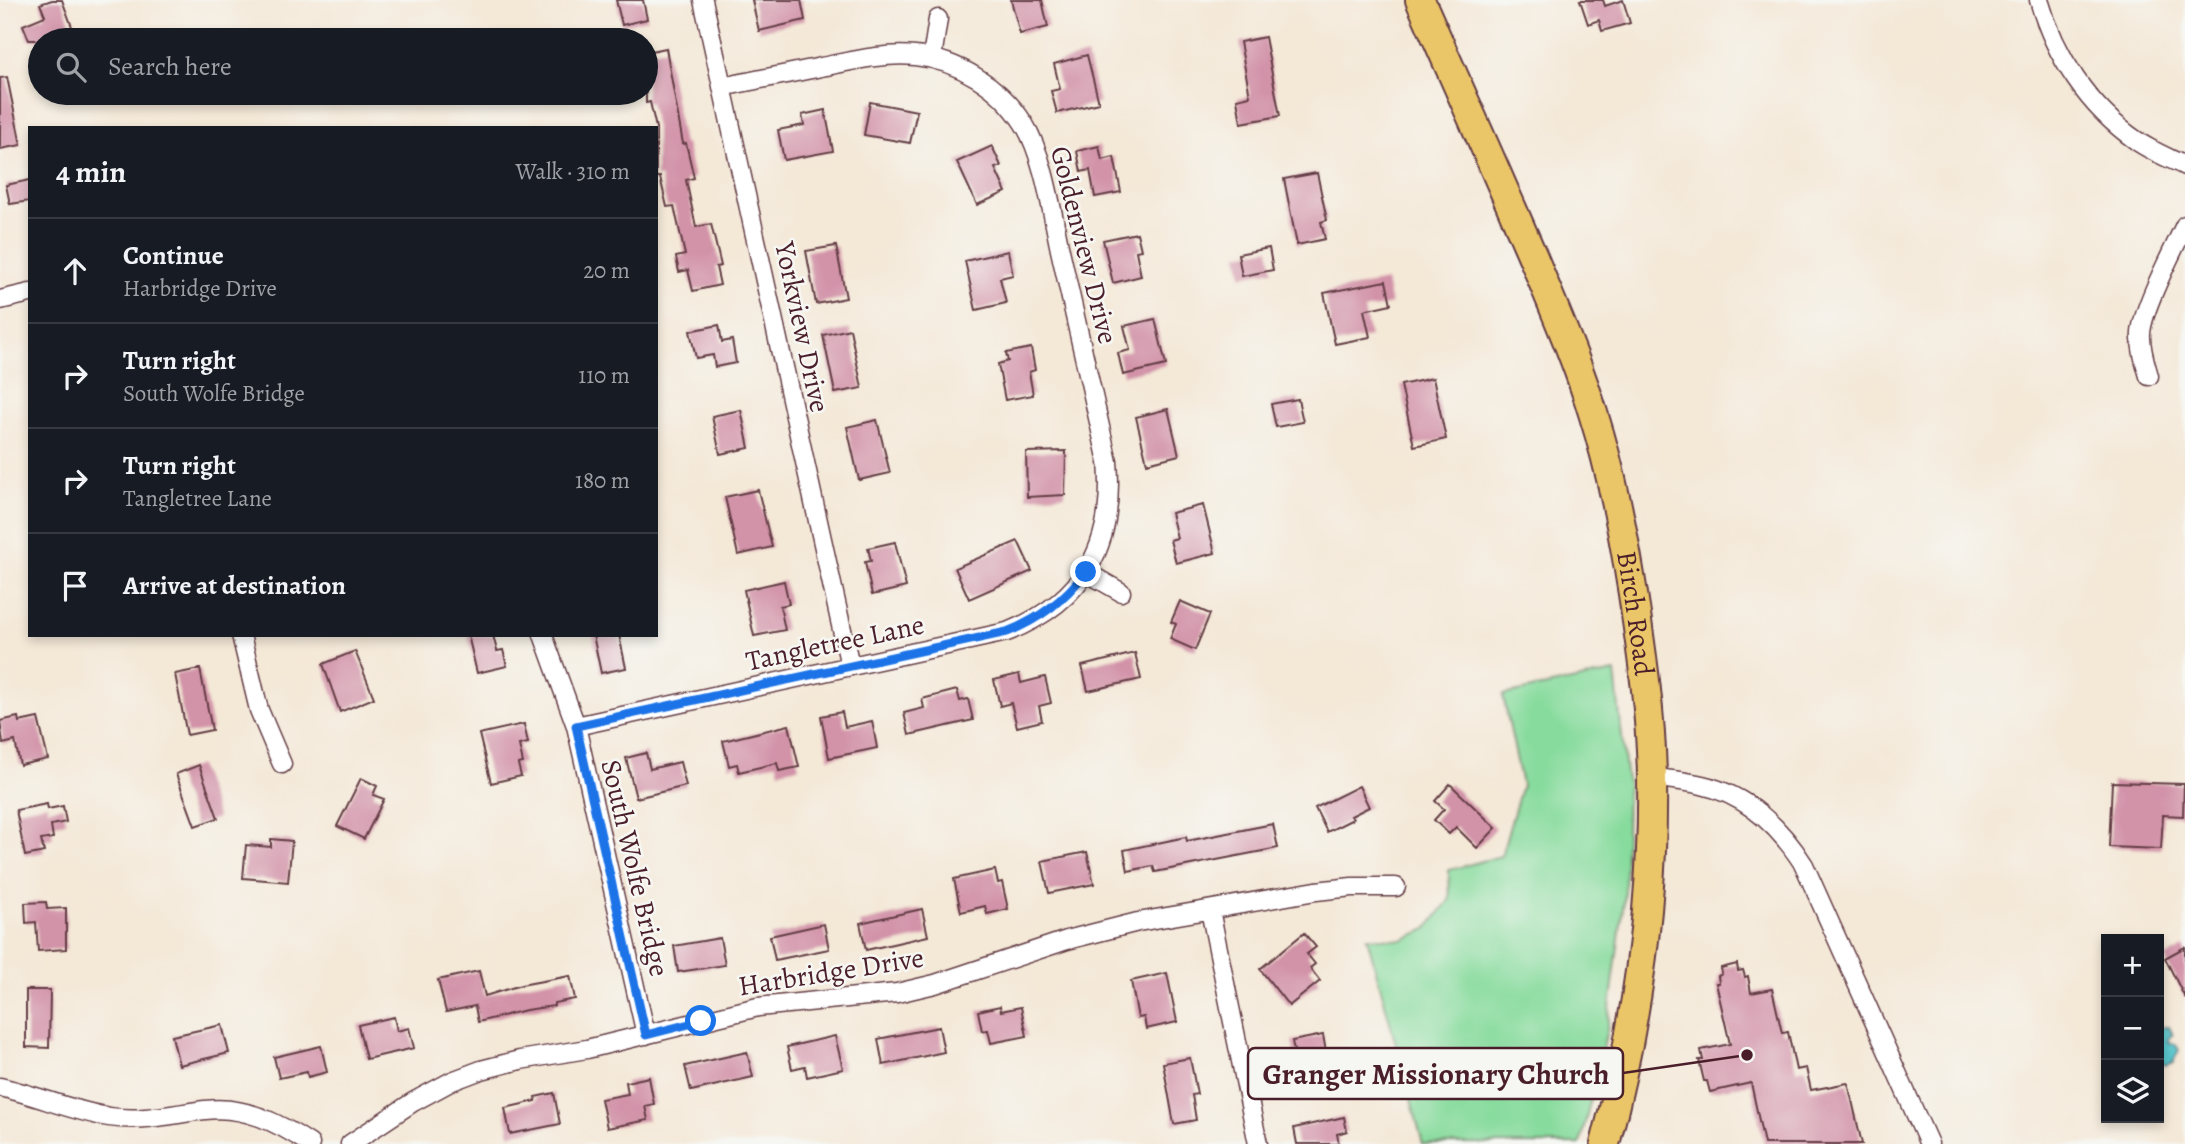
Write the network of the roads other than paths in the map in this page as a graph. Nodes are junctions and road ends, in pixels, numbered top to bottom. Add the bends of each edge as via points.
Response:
1 (703, 0) edge
2 (1420, 0) edge
3 (2039, 0) edge
4 (938, 19) dead end
5 (932, 58) junction
6 (722, 87) junction
7 (2185, 166) edge
8 (2185, 225) edge
9 (28, 293) edge
10 (0, 300) edge
11 (1087, 370) joint
12 (2149, 376) dead end
13 (1086, 572) junction
14 (1121, 592) dead end
15 (241, 637) edge
16 (544, 637) edge
17 (849, 666) junction
18 (576, 726) junction
19 (282, 764) dead end
20 (1652, 777) junction
21 (1396, 887) dead end
22 (1210, 910) junction
23 (646, 1035) junction
24 (0, 1087) edge
25 (310, 1144) edge
26 (350, 1144) edge
27 (1258, 1144) edge
28 (1605, 1144) edge
29 (1929, 1144) edge

1 - 6 street, Yorkview Drive
2 - 20 main road, Birch Road via 1571,349 1593,413 1621,521 1646,690
3 - 7 street via 2058,49 2102,112 2137,141
4 - 5 street
5 - 6 street, Goldenview Drive via 869,58
5 - 11 street, Goldenview Drive via 975,76 997,93 1024,125 1049,197
6 - 17 street, Yorkview Drive
8 - 12 street via 2141,332
9 - 10 street
11 - 13 street, Tangletree Lane via 1108,462 1110,493 1104,529
13 - 14 street
13 - 17 street, Tangletree Lane via 1060,601 1007,632
15 - 19 street via 259,710
16 - 18 street, South Wolfe Bridge
17 - 18 street, Tangletree Lane
18 - 23 street, South Wolfe Bridge
20 - 28 main road, Birch Road via 1650,886 1641,975
20 - 29 street via 1728,794 1765,818 1793,848
21 - 22 street, Harbridge Drive via 1316,891
22 - 23 street, Harbridge Drive via 1066,940 897,993 758,1007
22 - 27 street
23 - 26 street, Harbridge Drive via 481,1070 413,1102
24 - 25 street via 108,1116 142,1119 234,1110 260,1116

